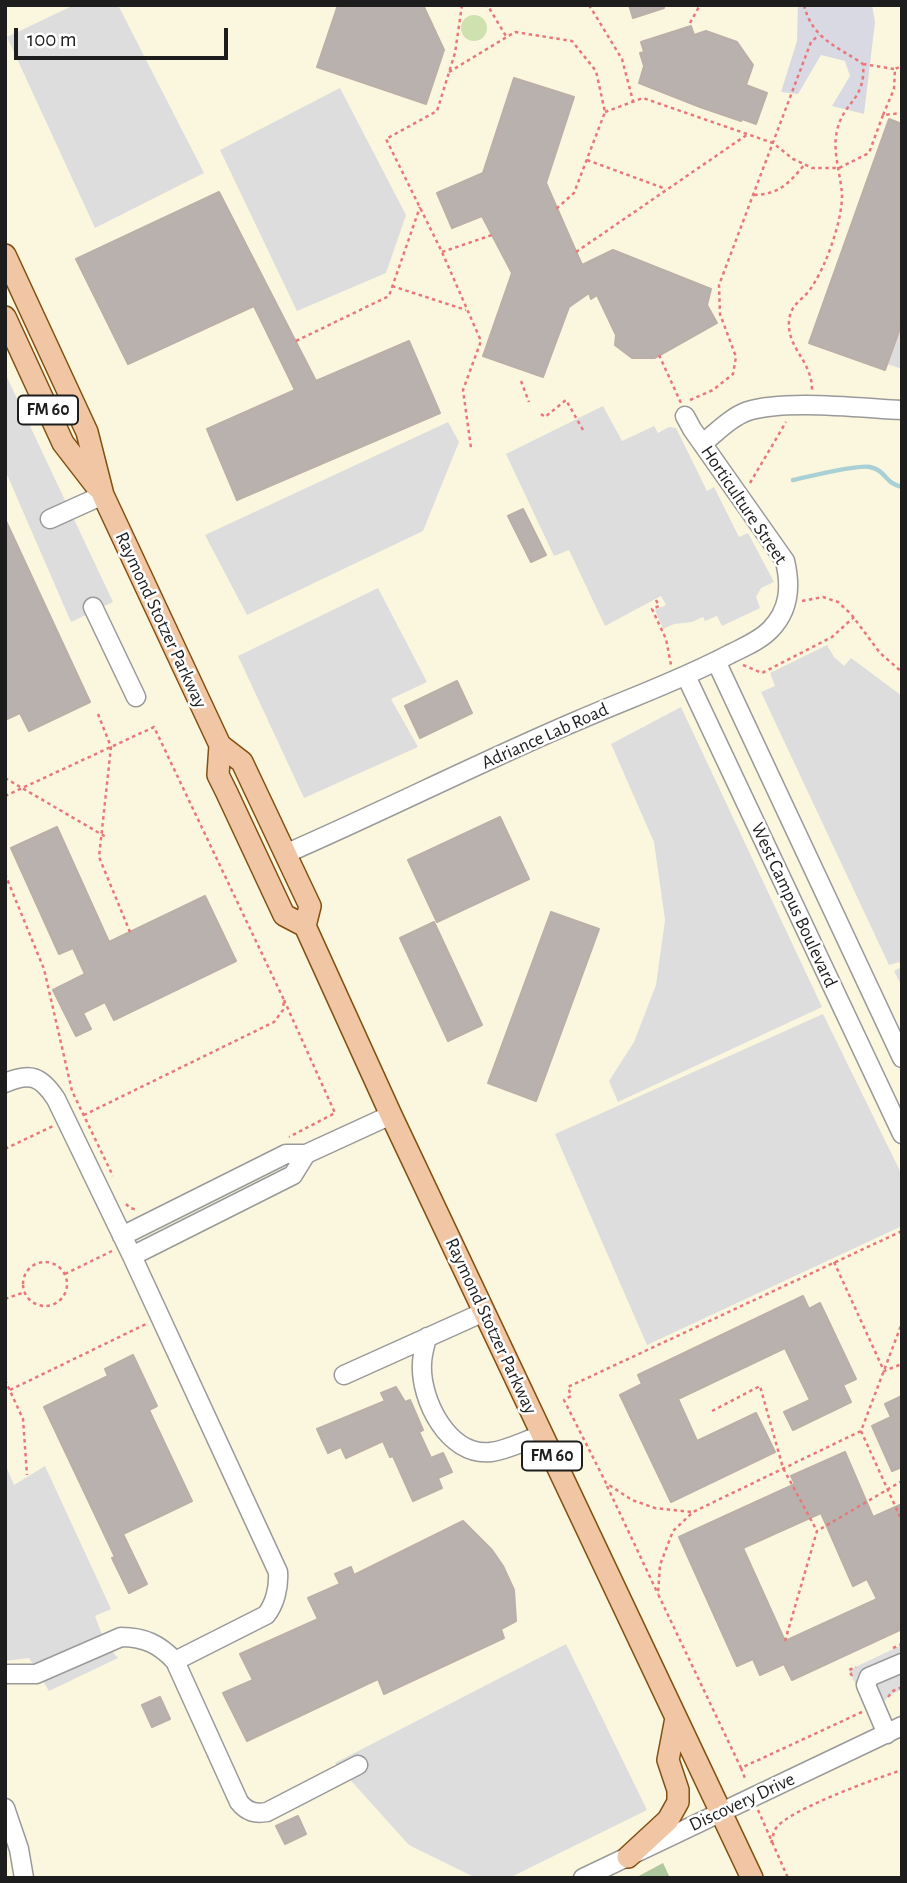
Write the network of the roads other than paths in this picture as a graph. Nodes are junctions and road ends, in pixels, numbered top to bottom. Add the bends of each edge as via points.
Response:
1 (5, 255) edge
2 (5, 317) edge
3 (45, 340) junction
4 (21, 351) junction
5 (902, 410) edge
6 (684, 416) dead end
7 (703, 443) junction
8 (103, 495) junction
9 (51, 519) dead end
10 (798, 603) joint
11 (93, 607) dead end
12 (716, 661) junction
13 (679, 671) junction
14 (136, 697) dead end
15 (220, 745) junction
16 (226, 792) junction
17 (285, 854) junction
18 (305, 926) junction
19 (902, 1058) edge
20 (5, 1083) edge
21 (391, 1115) junction
22 (902, 1134) edge
23 (127, 1245) junction
24 (484, 1312) junction
25 (427, 1337) junction
26 (344, 1375) dead end
27 (542, 1435) junction
28 (897, 1656) edge
29 (175, 1661) junction
30 (5, 1674) edge
31 (676, 1718) junction
32 (894, 1730) edge
33 (358, 1765) dead end
34 (5, 1808) edge
35 (721, 1812) junction
36 (628, 1857) junction
37 (24, 1878) edge
38 (583, 1878) edge
39 (752, 1878) edge

1 - 3 main road, Raymond Stotzer Parkway / FM 60
2 - 4 main road, Raymond Stotzer Parkway / FM 60
3 - 4 main road
3 - 8 main road, Raymond Stotzer Parkway / FM 60 via 88,432
4 - 8 main road, Raymond Stotzer Parkway / FM 60 via 63,443
5 - 7 street via 770,407 746,412
6 - 7 street, Horticulture Street
7 - 10 street, Horticulture Street via 785,561
8 - 9 street
8 - 15 main road, Raymond Stotzer Parkway / FM 60
10 - 12 street, Adriance Lab Road via 764,636
11 - 14 street
12 - 13 street, Adriance Lab Road
12 - 19 street, West Campus Boulevard
13 - 17 street, Adriance Lab Road
13 - 22 street, West Campus Boulevard
15 - 16 main road, Raymond Stotzer Parkway / FM 60 via 218,775
15 - 17 main road, Raymond Stotzer Parkway / FM 60 via 242,762
16 - 17 main road via 248,807 268,848
16 - 18 main road, Raymond Stotzer Parkway / FM 60 via 284,915
17 - 18 main road, Raymond Stotzer Parkway / FM 60 via 310,906
18 - 21 main road, Raymond Stotzer Parkway / FM 60
20 - 23 street via 20,1077 42,1081 56,1099
21 - 23 street via 306,1154 293,1174
21 - 24 main road, Raymond Stotzer Parkway / FM 60
23 - 29 street via 279,1579 266,1615
24 - 25 street
24 - 27 main road, Raymond Stotzer Parkway / FM 60
25 - 26 street
25 - 27 street via 424,1387 438,1420 457,1443 489,1452
27 - 31 main road, Raymond Stotzer Parkway / FM 60
28 - 32 street via 866,1685
29 - 30 street via 146,1640 121,1637 36,1674
29 - 33 street via 239,1802 250,1812 267,1812
31 - 35 main road, Raymond Stotzer Parkway / FM 60
31 - 36 main road via 668,1760 678,1802 668,1820
32 - 35 street, Discovery Drive
34 - 37 street
35 - 36 street, Discovery Drive
35 - 39 main road, Raymond Stotzer Parkway / FM 60
36 - 38 street, Discovery Drive

